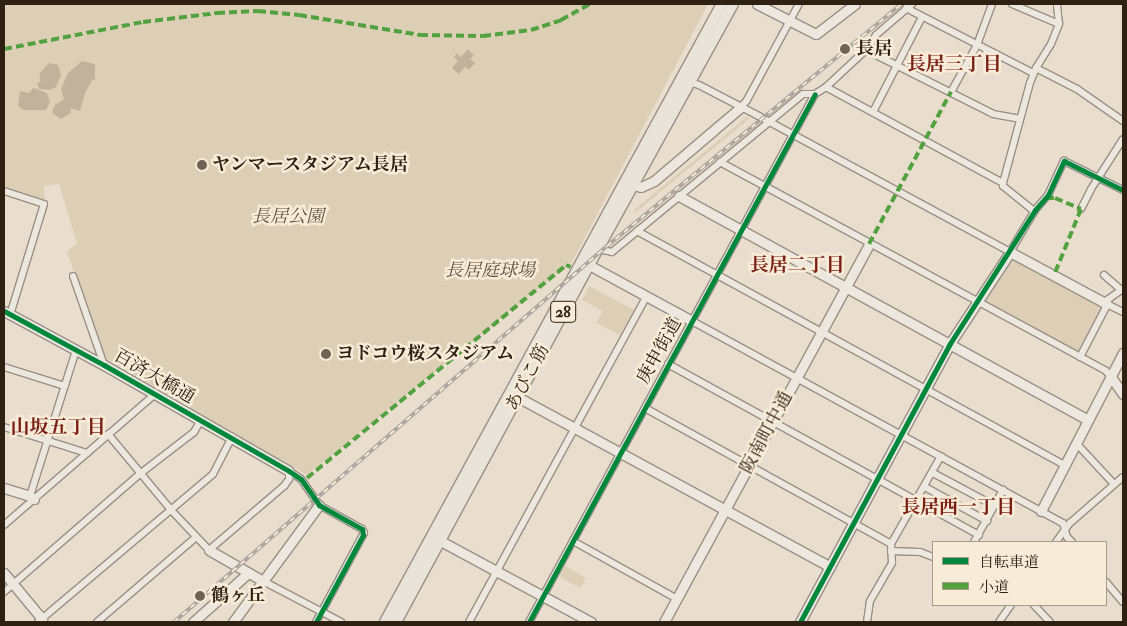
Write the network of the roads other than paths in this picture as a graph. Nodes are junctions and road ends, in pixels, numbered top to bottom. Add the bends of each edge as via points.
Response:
1 (722, 4) edge
2 (733, 4) edge
3 (757, 4) edge
4 (799, 4) edge
5 (855, 4) edge
6 (992, 4) edge
7 (1012, 4) edge
8 (1057, 4) edge
9 (909, 6) edge
10 (922, 17) junction
11 (790, 21) junction
12 (1059, 24) junction
13 (976, 45) junction
14 (866, 50) junction
15 (897, 66) junction
16 (1035, 71) junction
17 (691, 81) junction
18 (677, 86) junction
19 (826, 87) junction
20 (950, 92) junction
21 (815, 94) junction
22 (741, 107) junction
23 (873, 112) junction
24 (1020, 119) junction
25 (1123, 121) edge
26 (769, 122) junction
27 (792, 134) junction
28 (1123, 139) edge
29 (720, 162) junction
30 (1098, 178) junction
31 (1003, 183) junction
32 (633, 185) junction
33 (764, 187) junction
34 (1123, 190) edge
35 (4, 191) edge
36 (679, 196) junction
37 (1081, 209) dead end
38 (1034, 212) junction
39 (637, 231) junction
40 (740, 231) junction
41 (870, 244) junction
42 (598, 249) junction
43 (1010, 252) junction
44 (589, 265) junction
45 (1104, 275) dead end
46 (73, 276) dead end
47 (716, 276) junction
48 (845, 288) junction
49 (1122, 290) edge
50 (647, 296) junction
51 (978, 302) junction
52 (1107, 304) junction
53 (1123, 312) edge
54 (7, 313) edge
55 (692, 321) junction
56 (821, 333) junction
57 (950, 344) junction
58 (76, 350) junction
59 (1123, 352) edge
60 (1080, 357) junction
61 (668, 364) junction
62 (104, 365) junction
63 (4, 367) edge
64 (1111, 376) junction
65 (797, 378) junction
66 (65, 386) junction
67 (1121, 388) edge
68 (925, 389) junction
69 (155, 394) junction
70 (514, 395) junction
71 (645, 408) junction
72 (201, 420) junction
73 (1088, 420) junction
74 (772, 422) junction
75 (4, 427) edge
76 (575, 428) junction
77 (108, 434) junction
78 (901, 434) junction
79 (232, 437) junction
80 (47, 441) junction
81 (1076, 443) junction
82 (87, 453) junction
83 (620, 453) junction
84 (941, 456) junction
85 (1065, 465) junction
86 (750, 466) junction
87 (289, 471) junction
88 (141, 473) junction
89 (933, 473) junction
90 (1123, 477) edge
91 (877, 479) junction
92 (1114, 484) junction
93 (924, 487) junction
94 (4, 488) edge
95 (1003, 490) junction
96 (32, 497) junction
97 (916, 501) junction
98 (319, 506) junction
99 (995, 506) junction
100 (172, 510) junction
101 (725, 511) junction
102 (1041, 511) junction
103 (987, 520) junction
104 (853, 523) junction
105 (4, 525) edge
106 (1066, 528) junction
107 (979, 535) junction
108 (196, 536) junction
109 (436, 538) junction
110 (573, 541) junction
111 (975, 541) edge
112 (1057, 541) edge
113 (1071, 541) edge
114 (892, 544) junction
115 (210, 550) junction
116 (891, 551) junction
117 (932, 557) edge
118 (830, 567) junction
119 (497, 571) junction
120 (4, 572) edge
121 (248, 573) junction
122 (263, 580) junction
123 (13, 583) junction
124 (1107, 583) edge
125 (4, 592) edge
126 (543, 596) junction
127 (677, 599) junction
128 (1123, 602) edge
129 (1010, 606) edge
130 (1035, 606) edge
131 (322, 612) junction
132 (42, 621) edge
133 (97, 622) edge
134 (193, 622) edge
135 (233, 622) edge
136 (316, 622) edge
137 (341, 622) edge
138 (385, 622) edge
139 (396, 622) edge
140 (469, 622) edge
141 (529, 622) edge
142 (591, 622) edge
143 (664, 622) edge
144 (800, 622) edge
145 (866, 622) edge
146 (999, 622) edge
147 (1050, 622) edge

1 - 18 main road, あびこ筋 / 28
2 - 17 main road, あびこ筋 / 28
3 - 11 street
4 - 11 street
5 - 11 street via 816,34
6 - 13 street
7 - 12 street
8 - 12 street
9 - 10 street
9 - 14 street via 876,35
10 - 13 street
10 - 15 street
11 - 22 street
12 - 16 street
13 - 16 street
13 - 20 street
14 - 15 street
14 - 19 street
15 - 20 street
15 - 23 street
16 - 24 street
16 - 25 street via 1077,89
17 - 18 street
17 - 22 street
17 - 32 main road, あびこ筋 / 28
18 - 70 main road, あびこ筋 / 28
19 - 21 street
19 - 23 street
20 - 24 street via 993,114
21 - 26 street via 803,94
21 - 27 street, 庚申街道
22 - 26 street
22 - 32 street via 654,180 641,187
23 - 31 street
24 - 31 street
26 - 27 street
26 - 29 street
27 - 33 street, 庚申街道
27 - 43 street
28 - 30 street
29 - 33 street
29 - 36 street
30 - 34 street
30 - 37 street
30 - 38 street via 1064,161 1048,195
31 - 38 street
32 - 42 main road, あびこ筋 / 28
33 - 40 street, 庚申街道
33 - 41 street
35 - 54 street via 44,204
36 - 39 street
36 - 40 street
38 - 43 street
39 - 42 street via 612,252
39 - 47 street
40 - 47 street, 庚申街道
40 - 48 street
41 - 48 street, 阪南町中通
41 - 51 street
42 - 44 main road, あびこ筋 / 28
43 - 51 street
43 - 52 street
44 - 50 street
44 - 70 main road, あびこ筋 / 28
45 - 49 street
46 - 62 street
47 - 55 street, 庚申街道
47 - 56 street
48 - 56 street, 阪南町中通
48 - 57 street
49 - 52 street via 1107,300
50 - 55 street
50 - 76 street
51 - 57 street
51 - 60 street
52 - 53 street
52 - 60 street
54 - 58 street, 百済大橋通
55 - 61 street, 庚申街道
55 - 65 street
56 - 65 street, 阪南町中通
56 - 68 street
57 - 68 street
57 - 73 street
58 - 62 street, 百済大橋通
58 - 66 street
59 - 64 street
60 - 64 street
61 - 71 street, 庚申街道
61 - 74 street
62 - 69 street, 百済大橋通
63 - 66 street
64 - 67 street
64 - 73 street
65 - 74 street, 阪南町中通
65 - 78 street
66 - 80 street
68 - 78 street
68 - 85 street
69 - 72 street, 百済大橋通
69 - 77 street
70 - 76 street
70 - 109 main road, あびこ筋 / 28
71 - 83 street, 庚申街道
71 - 86 street
72 - 79 street, 百済大橋通
72 - 88 street via 194,432
73 - 81 street
74 - 86 street, 阪南町中通
74 - 91 street
75 - 80 street
76 - 83 street
76 - 119 street
77 - 82 street
77 - 88 street
78 - 84 street
78 - 91 street
79 - 87 street, 百済大橋通
79 - 100 street via 212,474
80 - 82 street
80 - 96 street
81 - 85 street
81 - 92 street
82 - 96 street
83 - 101 street
83 - 110 street, 庚申街道
84 - 89 street
84 - 95 street
85 - 102 street
86 - 101 street, 阪南町中通
86 - 104 street
87 - 98 street via 301,479
87 - 115 street via 289,479 284,486
88 - 100 street
88 - 123 street
89 - 93 street
89 - 99 street
90 - 92 street
91 - 97 street
91 - 104 street
92 - 106 street
93 - 97 street
93 - 103 street
94 - 96 street
95 - 99 street
95 - 102 street
96 - 105 street
97 - 107 street
97 - 114 street
98 - 122 street
98 - 131 street via 364,533
99 - 103 street
100 - 108 street
100 - 132 street
101 - 118 street
101 - 127 street, 阪南町中通
102 - 106 street
103 - 107 street
104 - 114 street
104 - 118 street
106 - 112 street
106 - 113 street
107 - 111 street
108 - 115 street
108 - 133 street
109 - 119 street
109 - 138 main road, あびこ筋 / 28
109 - 139 main road, あびこ筋 / 28
110 - 126 street, 庚申街道
110 - 127 street
114 - 116 street
115 - 121 street
116 - 117 street via 920,552
116 - 145 street via 892,563 870,601
118 - 144 street
119 - 126 street
119 - 140 street
120 - 123 street
121 - 122 street
121 - 134 street
122 - 131 street
122 - 135 street
123 - 125 street
123 - 132 street
124 - 128 street
126 - 141 street, 庚申街道
126 - 142 street
127 - 143 street, 阪南町中通
129 - 146 street
130 - 147 street
131 - 136 street
131 - 137 street

